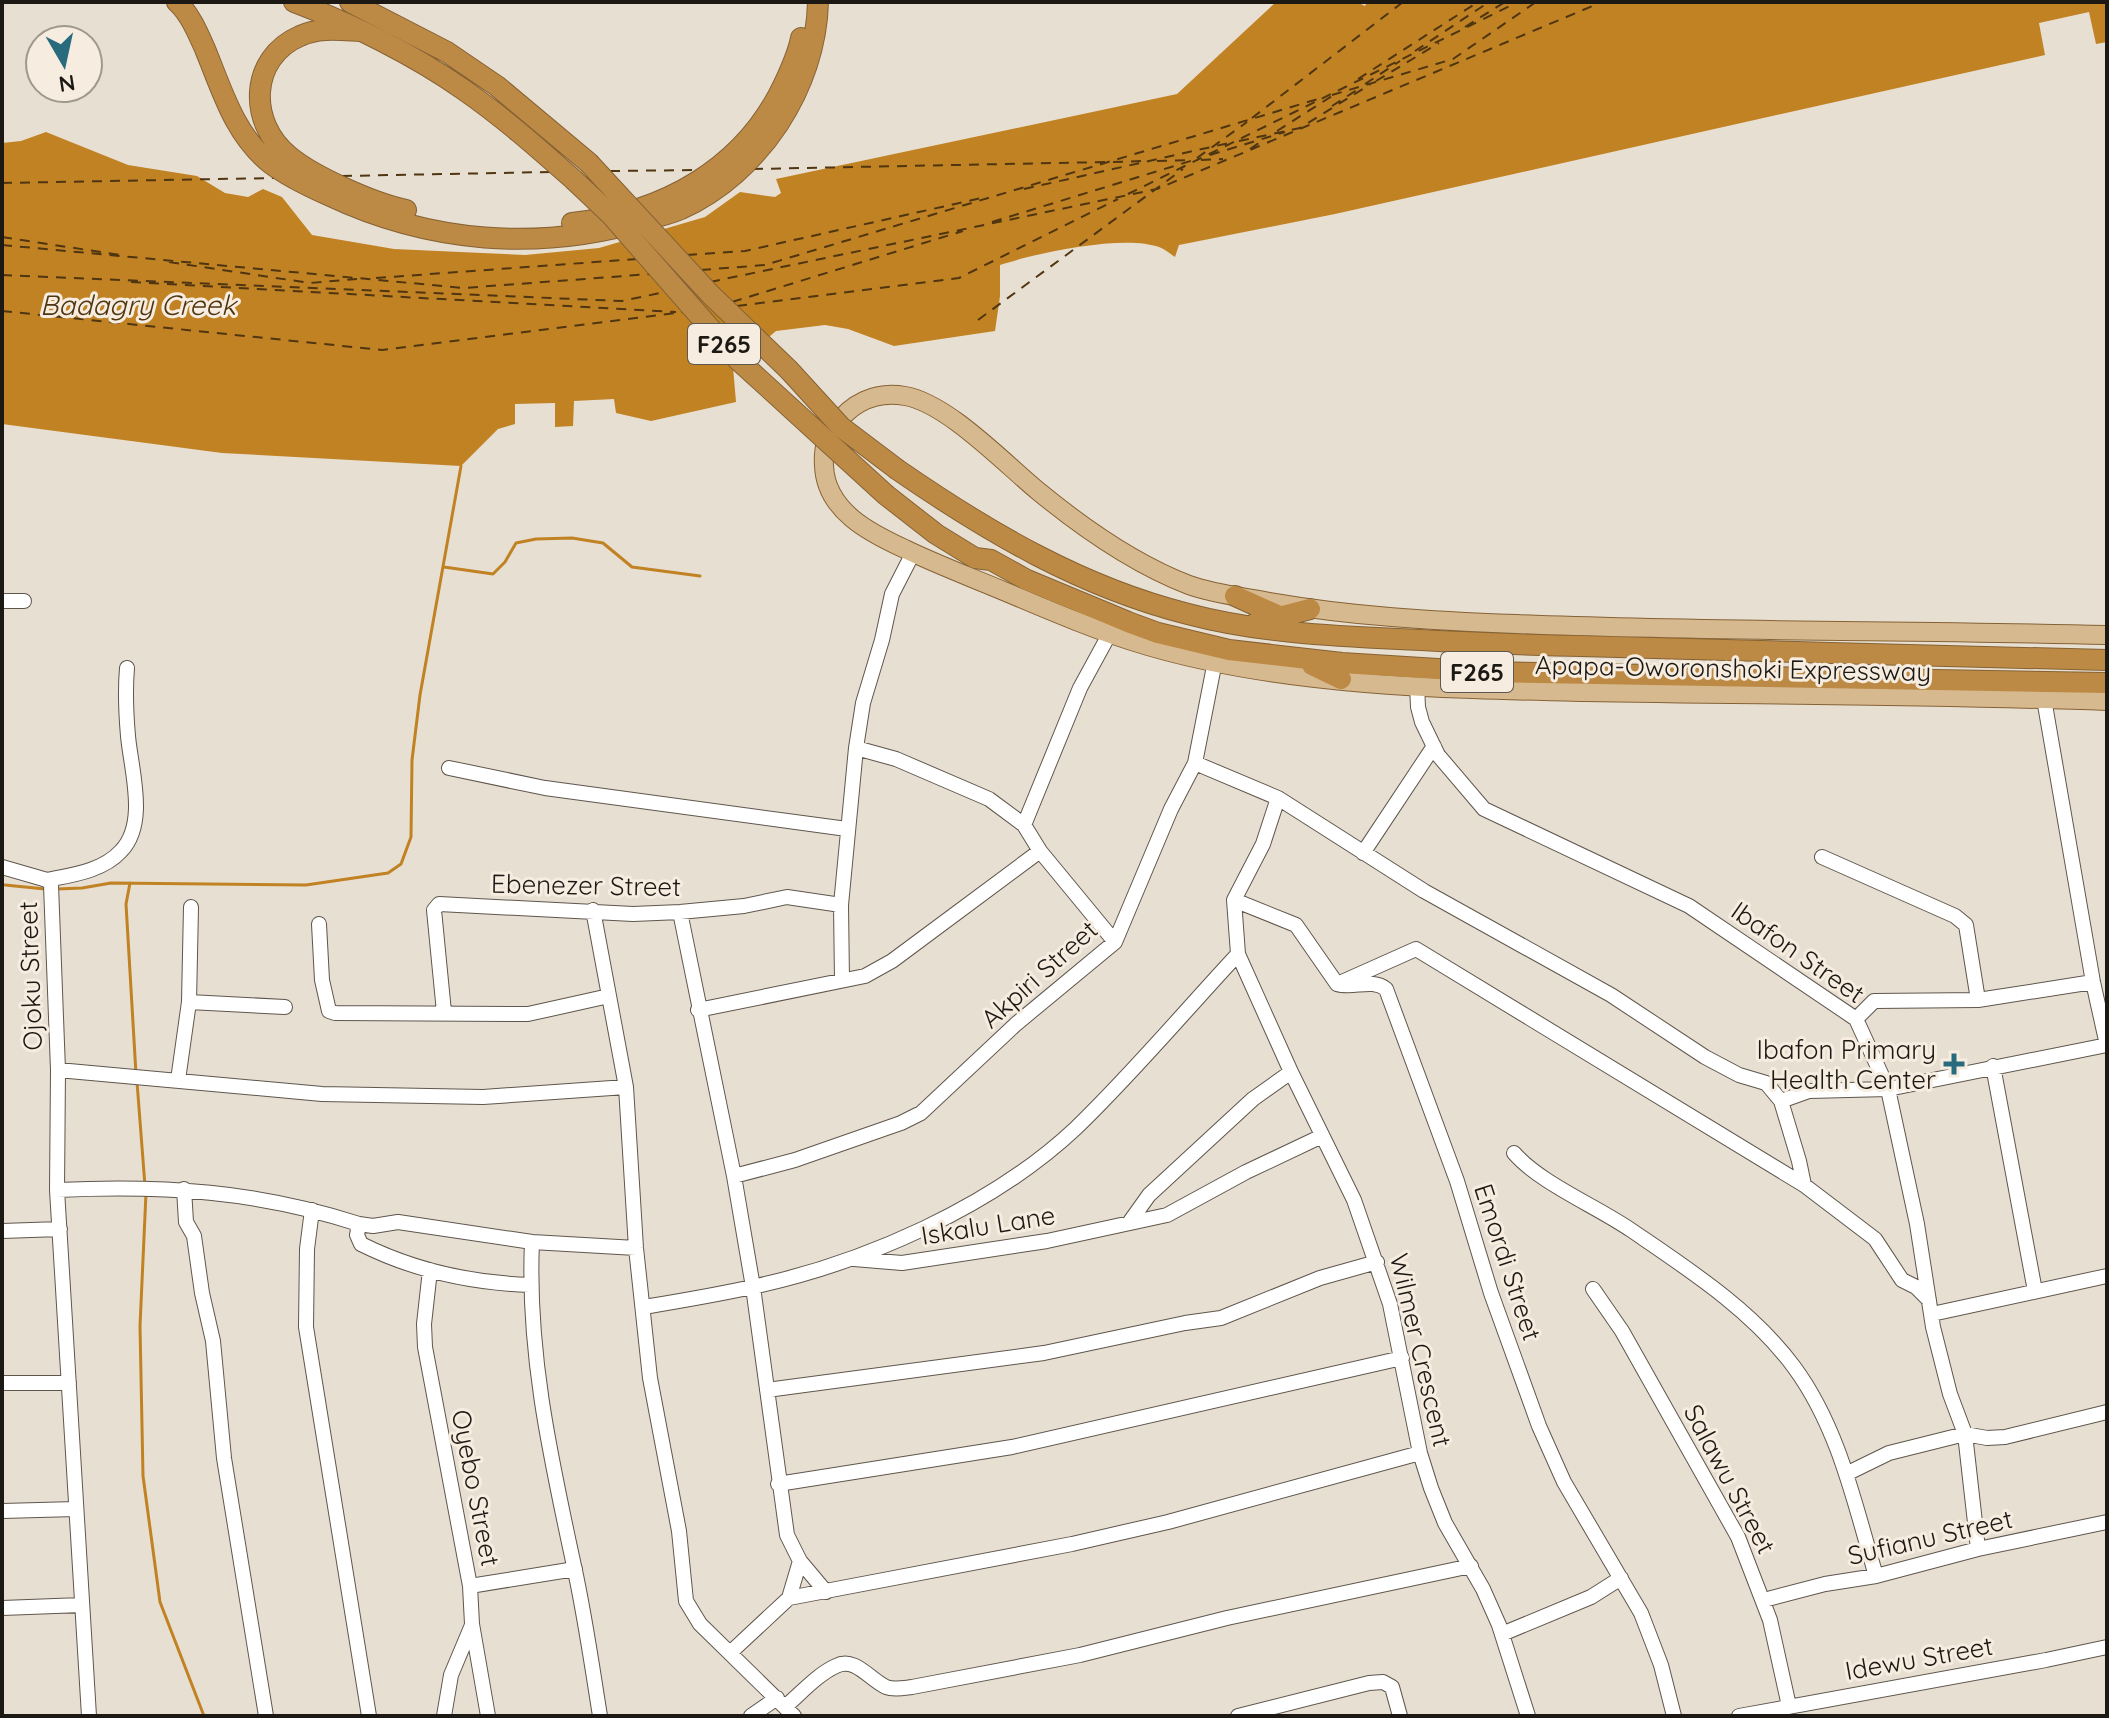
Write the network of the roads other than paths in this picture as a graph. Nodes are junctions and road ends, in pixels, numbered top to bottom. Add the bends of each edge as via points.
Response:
1 (177, 2) edge
2 (294, 2) edge
3 (350, 2) edge
4 (805, 2) edge
5 (818, 2) edge
6 (360, 31) junction
7 (913, 553) junction
8 (1235, 596) junction
9 (2, 601) edge
10 (24, 601) dead end
11 (1310, 609) junction
12 (1281, 616) junction
13 (1226, 622) junction
14 (1110, 633) junction
15 (1311, 634) junction
16 (2107, 635) edge
17 (2107, 660) edge
18 (1215, 661) junction
19 (1266, 663) junction
20 (127, 668) dead end
21 (1341, 671) junction
22 (2107, 683) edge
23 (1417, 685) junction
24 (2044, 699) junction
25 (2107, 701) edge
26 (1434, 746) junction
27 (856, 748) junction
28 (1195, 763) junction
29 (449, 768) dead end
30 (1278, 798) junction
31 (1024, 825) junction
32 (847, 829) junction
33 (1040, 851) junction
34 (1363, 853) junction
35 (1822, 857) dead end
36 (2, 867) edge
37 (50, 887) junction
38 (1234, 900) junction
39 (841, 905) junction
40 (191, 907) dead end
41 (593, 910) junction
42 (680, 912) junction
43 (319, 924) dead end
44 (1115, 942) junction
45 (1238, 954) junction
46 (842, 980) junction
47 (2093, 982) junction
48 (1337, 984) junction
49 (609, 996) junction
50 (1978, 1000) junction
51 (189, 1002) junction
52 (285, 1007) dead end
53 (698, 1010) junction
54 (444, 1012) junction
55 (1856, 1019) junction
56 (2107, 1045) edge
57 (1993, 1066) junction
58 (58, 1070) junction
59 (1291, 1072) junction
60 (178, 1080) junction
61 (626, 1087) junction
62 (1888, 1089) junction
63 (1781, 1101) junction
64 (1322, 1136) junction
65 (1514, 1153) dead end
66 (734, 1176) junction
67 (1804, 1185) junction
68 (184, 1189) junction
69 (57, 1190) junction
70 (312, 1210) junction
71 (1129, 1223) junction
72 (359, 1224) junction
73 (60, 1229) junction
74 (2, 1231) edge
75 (532, 1242) junction
76 (636, 1248) junction
77 (853, 1259) junction
78 (1377, 1262) junction
79 (430, 1270) junction
80 (2107, 1276) edge
81 (530, 1285) junction
82 (753, 1287) junction
83 (1593, 1289) dead end
84 (2035, 1291) junction
85 (644, 1307) junction
86 (1931, 1307) junction
87 (1402, 1358) junction
88 (2, 1383) edge
89 (69, 1383) junction
90 (767, 1390) junction
91 (2107, 1412) edge
92 (1965, 1434) junction
93 (1420, 1453) junction
94 (1846, 1474) junction
95 (778, 1484) junction
96 (76, 1509) junction
97 (2, 1511) edge
98 (2107, 1522) edge
99 (1978, 1549) junction
100 (800, 1561) junction
101 (1471, 1566) junction
102 (575, 1569) junction
103 (1876, 1576) junction
104 (1621, 1578) junction
105 (470, 1586) junction
106 (826, 1592) junction
107 (789, 1598) junction
108 (1764, 1600) junction
109 (82, 1605) junction
110 (2, 1608) edge
111 (472, 1624) junction
112 (1502, 1634) junction
113 (2107, 1647) edge
114 (731, 1652) junction
115 (1789, 1706) junction
116 (786, 1707) edge
117 (89, 1716) edge
118 (266, 1716) edge
119 (369, 1716) edge
120 (444, 1716) edge
121 (488, 1716) edge
122 (600, 1716) edge
123 (751, 1716) edge
124 (1238, 1716) edge
125 (1400, 1716) edge
126 (1528, 1716) edge
127 (1674, 1716) edge
128 (1739, 1716) edge

1 - 5 highway via 199,35 236,125 271,163 367,214 486,238 549,239 605,232 681,209 747,162 775,130 798,91 812,53
2 - 6 highway, Apapa-Oworonshoki Expressway / F265
3 - 13 highway, Apapa-Oworonshoki Expressway / F265, bridge via 447,52 497,86 589,163 841,427 898,470 967,518 1060,568 1138,599
4 - 6 highway via 799,49 776,102 731,158 701,182 655,204 553,226 448,220 387,206 289,156 262,121 259,98 268,63 280,47 300,35
6 - 19 highway, Apapa-Oworonshoki Expressway / F265, bridge via 467,91 574,180 738,360 886,495 961,550 1158,633
7 - 8 main road, Apapa-Oworonshoki Expressway via 850,518 828,490 828,434 863,400 879,395 927,402 1085,527 1148,567 1193,587
7 - 14 main road, Apapa-Oworonshoki Expressway
7 - 27 street via 892,594
8 - 11 main road, Apapa-Oworonshoki Expressway
8 - 12 highway
9 - 10 street
11 - 12 highway
11 - 16 main road, Apapa-Oworonshoki Expressway via 1592,627
12 - 13 highway via 1254,623
12 - 15 highway
13 - 15 highway, Apapa-Oworonshoki Expressway / F265
14 - 18 main road, Apapa-Oworonshoki Expressway
14 - 31 street via 1080,688
15 - 17 highway, Apapa-Oworonshoki Expressway / F265
18 - 19 main road, Apapa-Oworonshoki Expressway
18 - 28 street, Akpiri Street
19 - 21 highway, Apapa-Oworonshoki Expressway / F265
19 - 21 highway
20 - 37 street via 133,833 121,851 99,866
21 - 22 highway, Apapa-Oworonshoki Expressway / F265
21 - 23 main road, Apapa-Oworonshoki Expressway
23 - 24 main road, Apapa-Oworonshoki Expressway
23 - 26 street, Ibafon Street via 1418,707
24 - 25 main road, Apapa-Oworonshoki Expressway
24 - 47 street
26 - 34 street
26 - 55 street, Ibafon Street via 1484,809 1689,906
27 - 31 street via 896,759 989,799
27 - 32 street
28 - 30 street
28 - 44 street, Akpiri Street
29 - 32 street via 545,788
30 - 34 street
30 - 38 street via 1263,844
31 - 33 street
32 - 39 street
33 - 44 street
33 - 46 street via 892,961 865,976
34 - 63 street via 1611,995 1705,1057 1766,1083
35 - 50 street via 1966,925
36 - 37 street, Ojoku Street
37 - 58 street, Ojoku Street
38 - 45 street, Wilmer Crescent
38 - 48 street via 1296,925
39 - 42 street, Ebenezer Street via 787,897
39 - 46 street
40 - 51 street
41 - 42 street, Ebenezer Street
41 - 49 street
41 - 54 street, Ebenezer Street via 436,906
42 - 53 street
43 - 54 street via 329,1011
44 - 66 street, Akpiri Street via 921,1113 795,1160
45 - 59 street, Wilmer Crescent
45 - 77 street via 1074,1130 965,1209
46 - 53 street
47 - 50 street
47 - 56 street
48 - 67 street via 1416,949
48 - 104 street, Emordi Street via 1377,984 1386,989 1539,1426 1571,1494
49 - 54 street via 528,1014
49 - 61 street
50 - 55 street via 1874,1001
51 - 52 street
51 - 60 street
53 - 66 street
55 - 62 street, Ibafon Street
56 - 57 street
57 - 62 street
57 - 84 street
58 - 60 street
58 - 69 street, Ojoku Street
59 - 64 street, Wilmer Crescent
59 - 71 street via 1253,1099 1149,1195
60 - 61 street via 322,1094 468,1097
61 - 76 street
62 - 63 street via 1809,1091
62 - 86 street, Ibafon Street
63 - 67 street
64 - 71 street, Iskalu Lane via 1174,1213
64 - 78 street, Wilmer Crescent
65 - 94 street via 1538,1175 1670,1257 1760,1329 1809,1390
66 - 82 street
67 - 86 street via 1875,1239 1902,1280 1916,1287
68 - 69 street
68 - 70 street
68 - 118 street via 186,1222 194,1236 213,1341 224,1458
69 - 73 street, Ojoku Street
70 - 72 street
70 - 119 street via 306,1327
71 - 77 street, Iskalu Lane via 902,1263
72 - 75 street via 398,1222
72 - 79 street via 361,1244
73 - 74 street
73 - 89 street, Ojoku Street
75 - 76 street
75 - 81 street
76 - 85 street
77 - 82 street
78 - 87 street, Wilmer Crescent
78 - 90 street via 1320,1278 1221,1318 1044,1353
79 - 81 street via 495,1284
79 - 105 street, Oyebo Street via 425,1347
80 - 84 street
81 - 102 street via 551,1464
82 - 85 street
82 - 90 street
83 - 108 street, Salawu Street via 1719,1501
84 - 86 street
85 - 114 street via 650,1378 679,1531 686,1601 700,1624
86 - 92 street, Ibafon Street via 1950,1394
87 - 93 street, Wilmer Crescent
87 - 95 street via 1012,1447
88 - 89 street
89 - 96 street, Ojoku Street
90 - 95 street
91 - 92 street via 2005,1437
92 - 94 street via 1889,1453
92 - 99 street, Ibafon Street
93 - 101 street, Wilmer Crescent via 1445,1523
93 - 106 street via 1168,1522
94 - 103 street
95 - 100 street via 787,1535
96 - 97 street
96 - 109 street, Ojoku Street
98 - 99 street, Sufianu Street
99 - 103 street, Sufianu Street
100 - 106 street
100 - 107 street
101 - 112 street, Wilmer Crescent
101 - 116 street via 1080,1655 912,1687 884,1686 844,1663
102 - 105 street
102 - 122 street
103 - 108 street, Sufianu Street
104 - 112 street via 1591,1597
104 - 127 street, Emordi Street via 1650,1635
105 - 111 street, Oyebo Street
106 - 107 street
107 - 114 street
108 - 115 street, Salawu Street
109 - 110 street
109 - 117 street, Ojoku Street
111 - 120 street via 451,1675
111 - 121 street, Oyebo Street
112 - 126 street, Wilmer Crescent
113 - 115 street, Idewu Street
114 - 116 street
115 - 128 street, Idewu Street
116 - 123 street
124 - 125 street via 1383,1682 1392,1687

